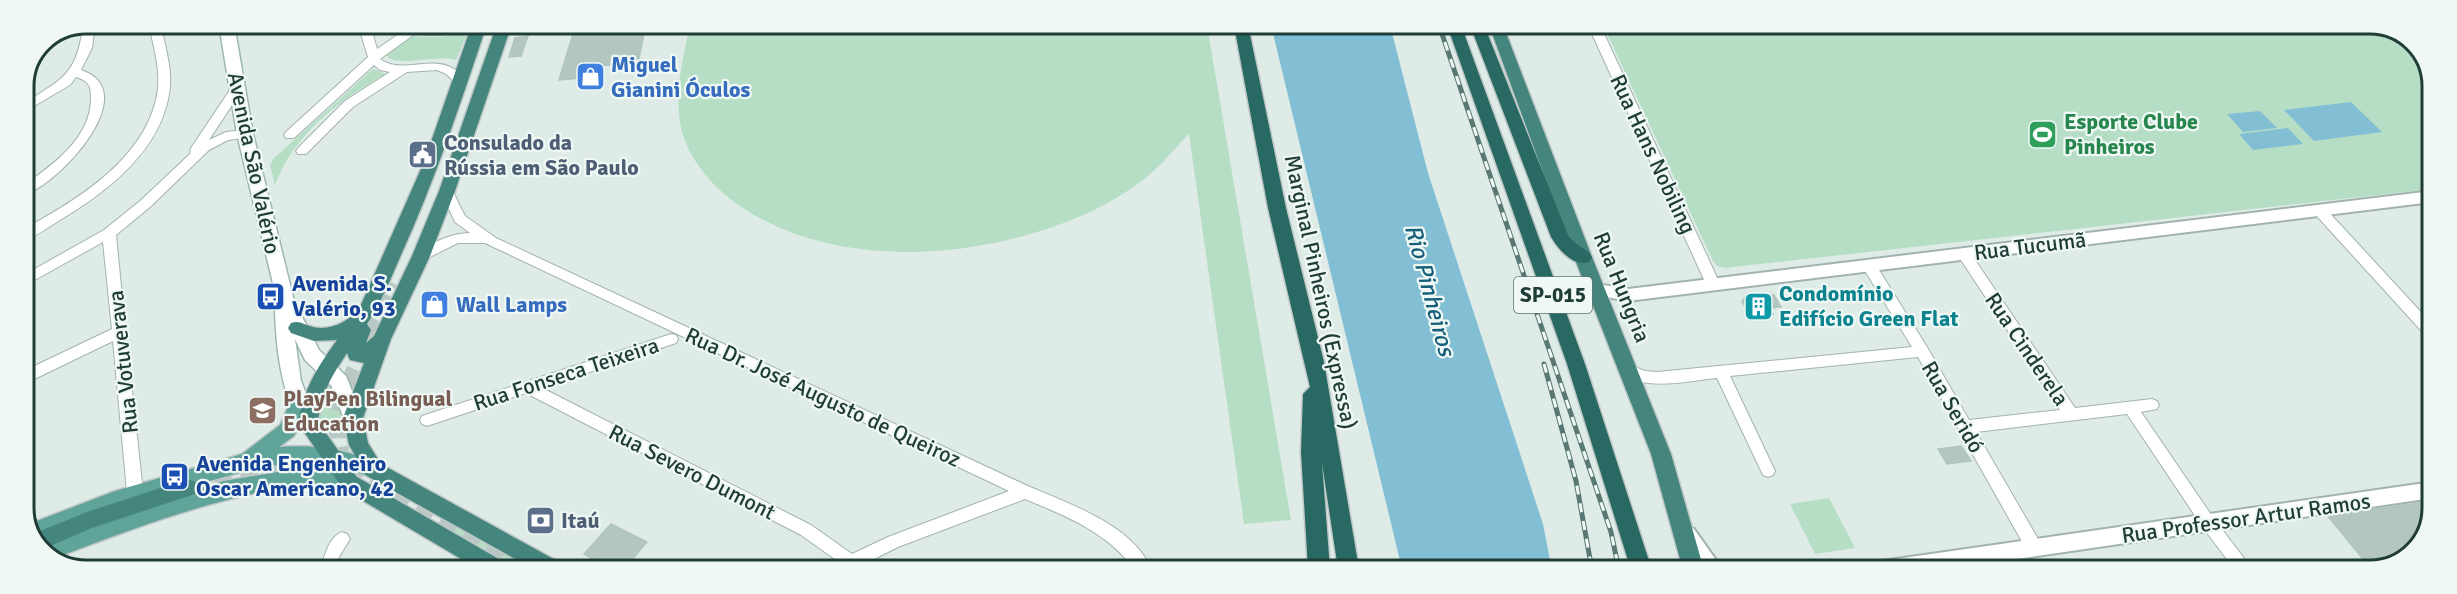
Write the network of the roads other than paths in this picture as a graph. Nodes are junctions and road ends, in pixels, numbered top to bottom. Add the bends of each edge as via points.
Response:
1 (88, 34) edge
2 (156, 34) edge
3 (228, 34) edge
4 (367, 34) edge
5 (401, 34) edge
6 (476, 34) edge
7 (484, 34) edge
8 (497, 34) edge
9 (501, 34) edge
10 (1243, 34) edge
11 (1457, 34) edge
12 (1481, 34) edge
13 (1499, 34) edge
14 (1598, 34) edge
15 (375, 58) junction
16 (480, 60) junction
17 (403, 69) junction
18 (74, 72) junction
19 (460, 80) junction
20 (238, 87) junction
21 (34, 102) edge
22 (214, 123) junction
23 (239, 134) junction
24 (290, 135) dead end
25 (302, 151) dead end
26 (189, 161) junction
27 (34, 183) edge
28 (447, 191) junction
29 (2422, 197) edge
30 (2319, 210) junction
31 (34, 229) edge
32 (109, 233) junction
33 (491, 241) junction
34 (1964, 254) junction
35 (421, 256) junction
36 (1583, 257) junction
37 (1869, 266) junction
38 (34, 274) edge
39 (395, 284) tunnel mouth
40 (1713, 284) junction
41 (1597, 290) junction
42 (1628, 295) junction
43 (285, 301) junction
44 (1606, 312) junction
45 (364, 315) junction
46 (2422, 322) edge
47 (297, 328) junction
48 (121, 331) junction
49 (382, 339) junction
50 (671, 339) dead end
51 (1922, 351) junction
52 (1315, 362) junction
53 (327, 368) junction
54 (1720, 370) junction
55 (1630, 371) junction
56 (35, 373) edge
57 (529, 388) junction
58 (2152, 405) dead end
59 (2130, 407) junction
60 (2070, 413) junction
61 (303, 415) junction
62 (353, 418) junction
63 (427, 420) dead end
64 (1964, 427) junction
65 (286, 455) junction
66 (337, 457) junction
67 (247, 461) junction
68 (374, 470) junction
69 (1768, 471) dead end
70 (280, 479) junction
71 (350, 483) junction
72 (188, 488) tunnel mouth
73 (135, 492) junction
74 (1025, 492) junction
75 (2422, 492) edge
76 (1314, 500) junction
77 (55, 521) junction
78 (37, 524) edge
79 (2209, 524) junction
80 (1682, 526) junction
81 (39, 528) edge
82 (45, 539) edge
83 (342, 539) dead end
84 (55, 548) edge
85 (2035, 549) junction
86 (331, 560) edge
87 (482, 560) edge
88 (536, 560) edge
89 (840, 560) edge
90 (860, 560) edge
91 (1137, 560) edge
92 (1307, 560) edge
93 (1318, 560) edge
94 (1347, 560) edge
95 (1639, 560) edge
96 (1691, 560) edge
97 (1704, 560) edge
98 (1996, 560) edge
99 (2237, 560) edge

1 - 18 street via 86,48
2 - 31 street via 164,88 147,136 135,154 101,185
3 - 20 main road, Avenida São Valério
4 - 15 street
5 - 15 street
6 - 19 highway
7 - 16 highway
8 - 16 highway
9 - 28 highway
10 - 52 highway, Marginal Pinheiros (Expressa) via 1277,208
11 - 95 highway, SP-015 via 1580,370
12 - 36 highway via 1560,237
13 - 36 highway, Rua Hungria
14 - 40 street, Rua Hans Nobiling
15 - 17 street via 381,64
15 - 24 street
16 - 39 highway via 455,136
17 - 19 street via 444,67
17 - 25 street via 349,104
18 - 21 street
18 - 27 street via 96,85 93,120 73,150
19 - 45 highway via 432,162
20 - 22 street
20 - 23 main road, Avenida São Valério
22 - 23 street via 222,130
22 - 26 street
23 - 26 street via 213,142
23 - 43 main road, Avenida São Valério
26 - 32 street
28 - 33 street via 460,219
28 - 35 highway
29 - 30 street, Rua Tucumã
30 - 34 street, Rua Tucumã
30 - 46 street
32 - 38 street
32 - 48 street, Rua Votuverava
33 - 35 street via 460,237
33 - 74 street, Rua Dr. José Augusto de Queiroz
34 - 37 street, Rua Tucumã
34 - 60 street, Rua Cinderela
35 - 49 highway
36 - 41 highway, Rua Hungria
37 - 40 street, Rua Tucumã
37 - 51 street, Rua Seridó
40 - 42 street, Rua Tucumã
41 - 42 street, Rua Tucumã
41 - 44 highway, Rua Hungria
42 - 44 street
43 - 47 main road, Avenida São Valério
43 - 61 main road, Avenida São Valério via 284,325
44 - 55 highway, Rua Hungria
45 - 47 highway via 327,335 313,335
45 - 49 highway via 357,355 365,356
45 - 53 highway
47 - 53 main road, Avenida São Valério via 312,355
48 - 56 street
48 - 73 street, Rua Votuverava
49 - 62 highway
50 - 57 street, Rua Fonseca Teixeira
51 - 54 street
51 - 64 street, Rua Seridó
52 - 76 highway via 1311,452
52 - 94 highway, Marginal Pinheiros (Expressa)
53 - 61 highway
53 - 62 main road, Avenida São Valério via 345,391
54 - 55 street via 1650,378
54 - 69 street
55 - 80 highway, Rua Hungria
57 - 63 street, Rua Fonseca Teixeira
57 - 89 street, Rua Severo Dumont via 806,530
58 - 59 street
59 - 60 street
59 - 79 street
60 - 64 street
61 - 66 highway
61 - 67 main road
62 - 68 highway via 359,445
64 - 85 street, Rua Seridó
65 - 66 main road
65 - 67 main road
65 - 70 main road via 293,466
66 - 68 main road
66 - 71 highway
67 - 73 main road
68 - 88 highway
70 - 71 main road via 323,476
70 - 84 main road via 224,490 155,511
71 - 87 highway
72 - 82 highway
73 - 77 main road
74 - 90 street via 914,534
74 - 91 street, Rua Dr. José Augusto de Queiroz via 1091,521
75 - 79 street, Rua Professor Artur Ramos
76 - 92 highway
76 - 93 highway
77 - 78 street
77 - 81 main road
79 - 85 street, Rua Professor Artur Ramos
79 - 99 street
80 - 96 highway, Rua Hungria
80 - 97 street
83 - 86 street
85 - 98 street, Rua Professor Artur Ramos

